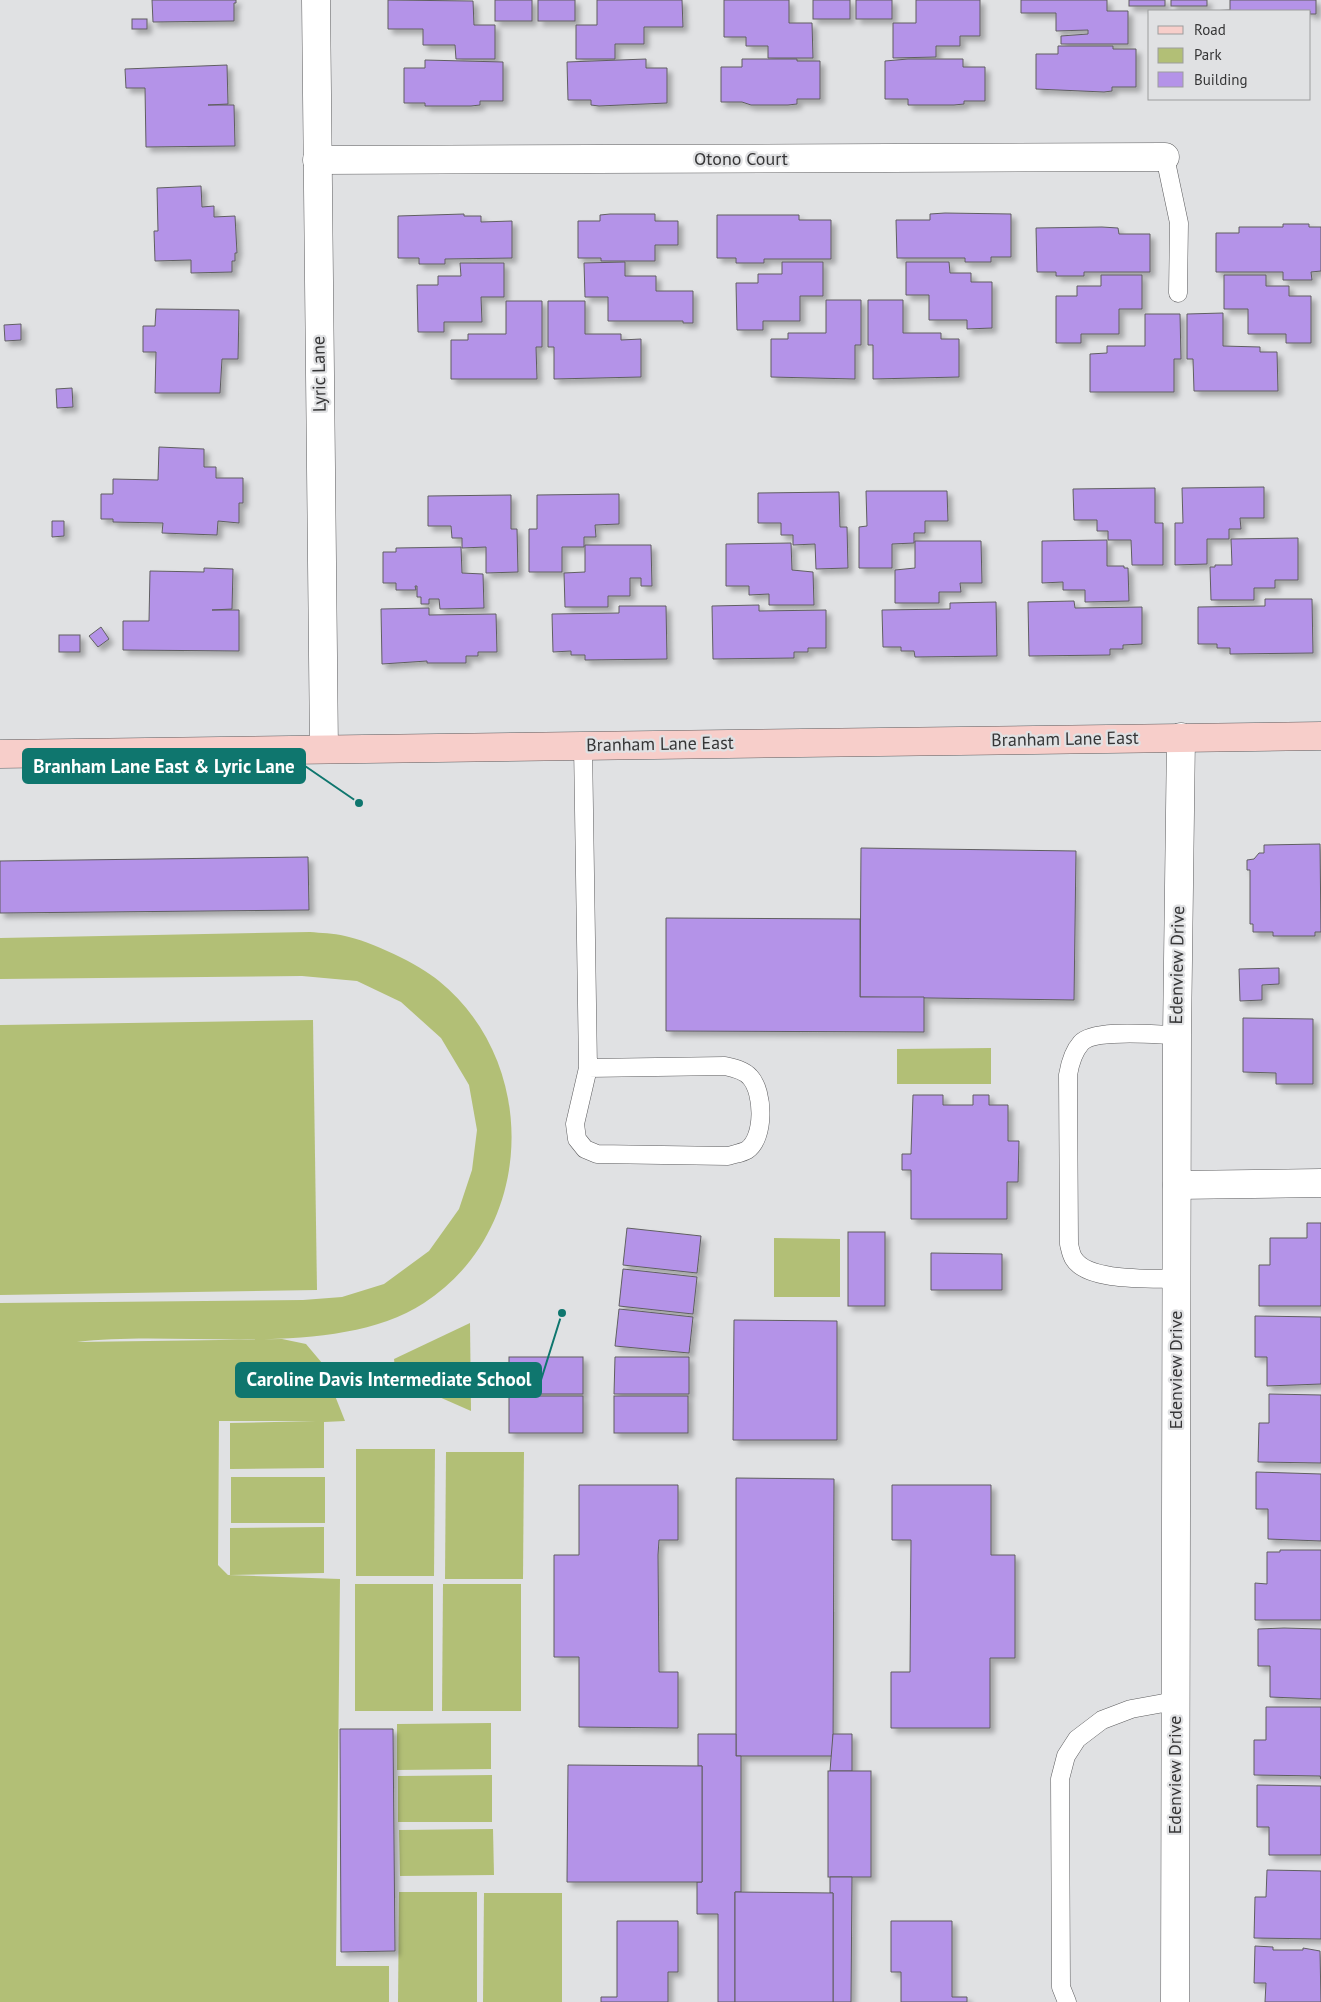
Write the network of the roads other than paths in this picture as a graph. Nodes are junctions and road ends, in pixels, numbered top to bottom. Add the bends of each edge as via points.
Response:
1 (316, 0) edge
2 (1165, 157) joint
3 (317, 160) junction
4 (1178, 293) dead end
5 (1321, 736) edge
6 (1181, 737) junction
7 (583, 745) junction
8 (324, 749) junction
9 (0, 754) edge
10 (1177, 1036) junction
11 (588, 1068) junction
12 (1321, 1183) edge
13 (1177, 1185) junction
14 (1176, 1279) junction
15 (1175, 1701) junction
16 (1067, 2002) edge
17 (1175, 2002) edge

1 - 3 street, Lyric Lane
2 - 3 street, Otono Court
2 - 4 lane via 1179,223
3 - 8 street, Lyric Lane
5 - 6 street, Branham Lane East
6 - 7 street, Branham Lane East
6 - 10 street, Edenview Drive
7 - 8 street, Branham Lane East
7 - 11 lane
8 - 9 street, Branham Lane East
10 - 13 street, Edenview Drive
10 - 14 lane via 1102,1035 1082,1041 1072,1058 1068,1075 1069,1244 1074,1260 1086,1270 1101,1274
11 - 11 lane via 575,1124 577,1138 585,1149 598,1154 728,1156 747,1150 757,1139 761,1120 758,1090 750,1076 740,1070 725,1066
12 - 13 street
13 - 14 street, Edenview Drive
14 - 15 street, Edenview Drive
15 - 16 lane via 1102,1720 1076,1739 1066,1756 1060,1780 1060,1840 1061,1987
15 - 17 street, Edenview Drive

